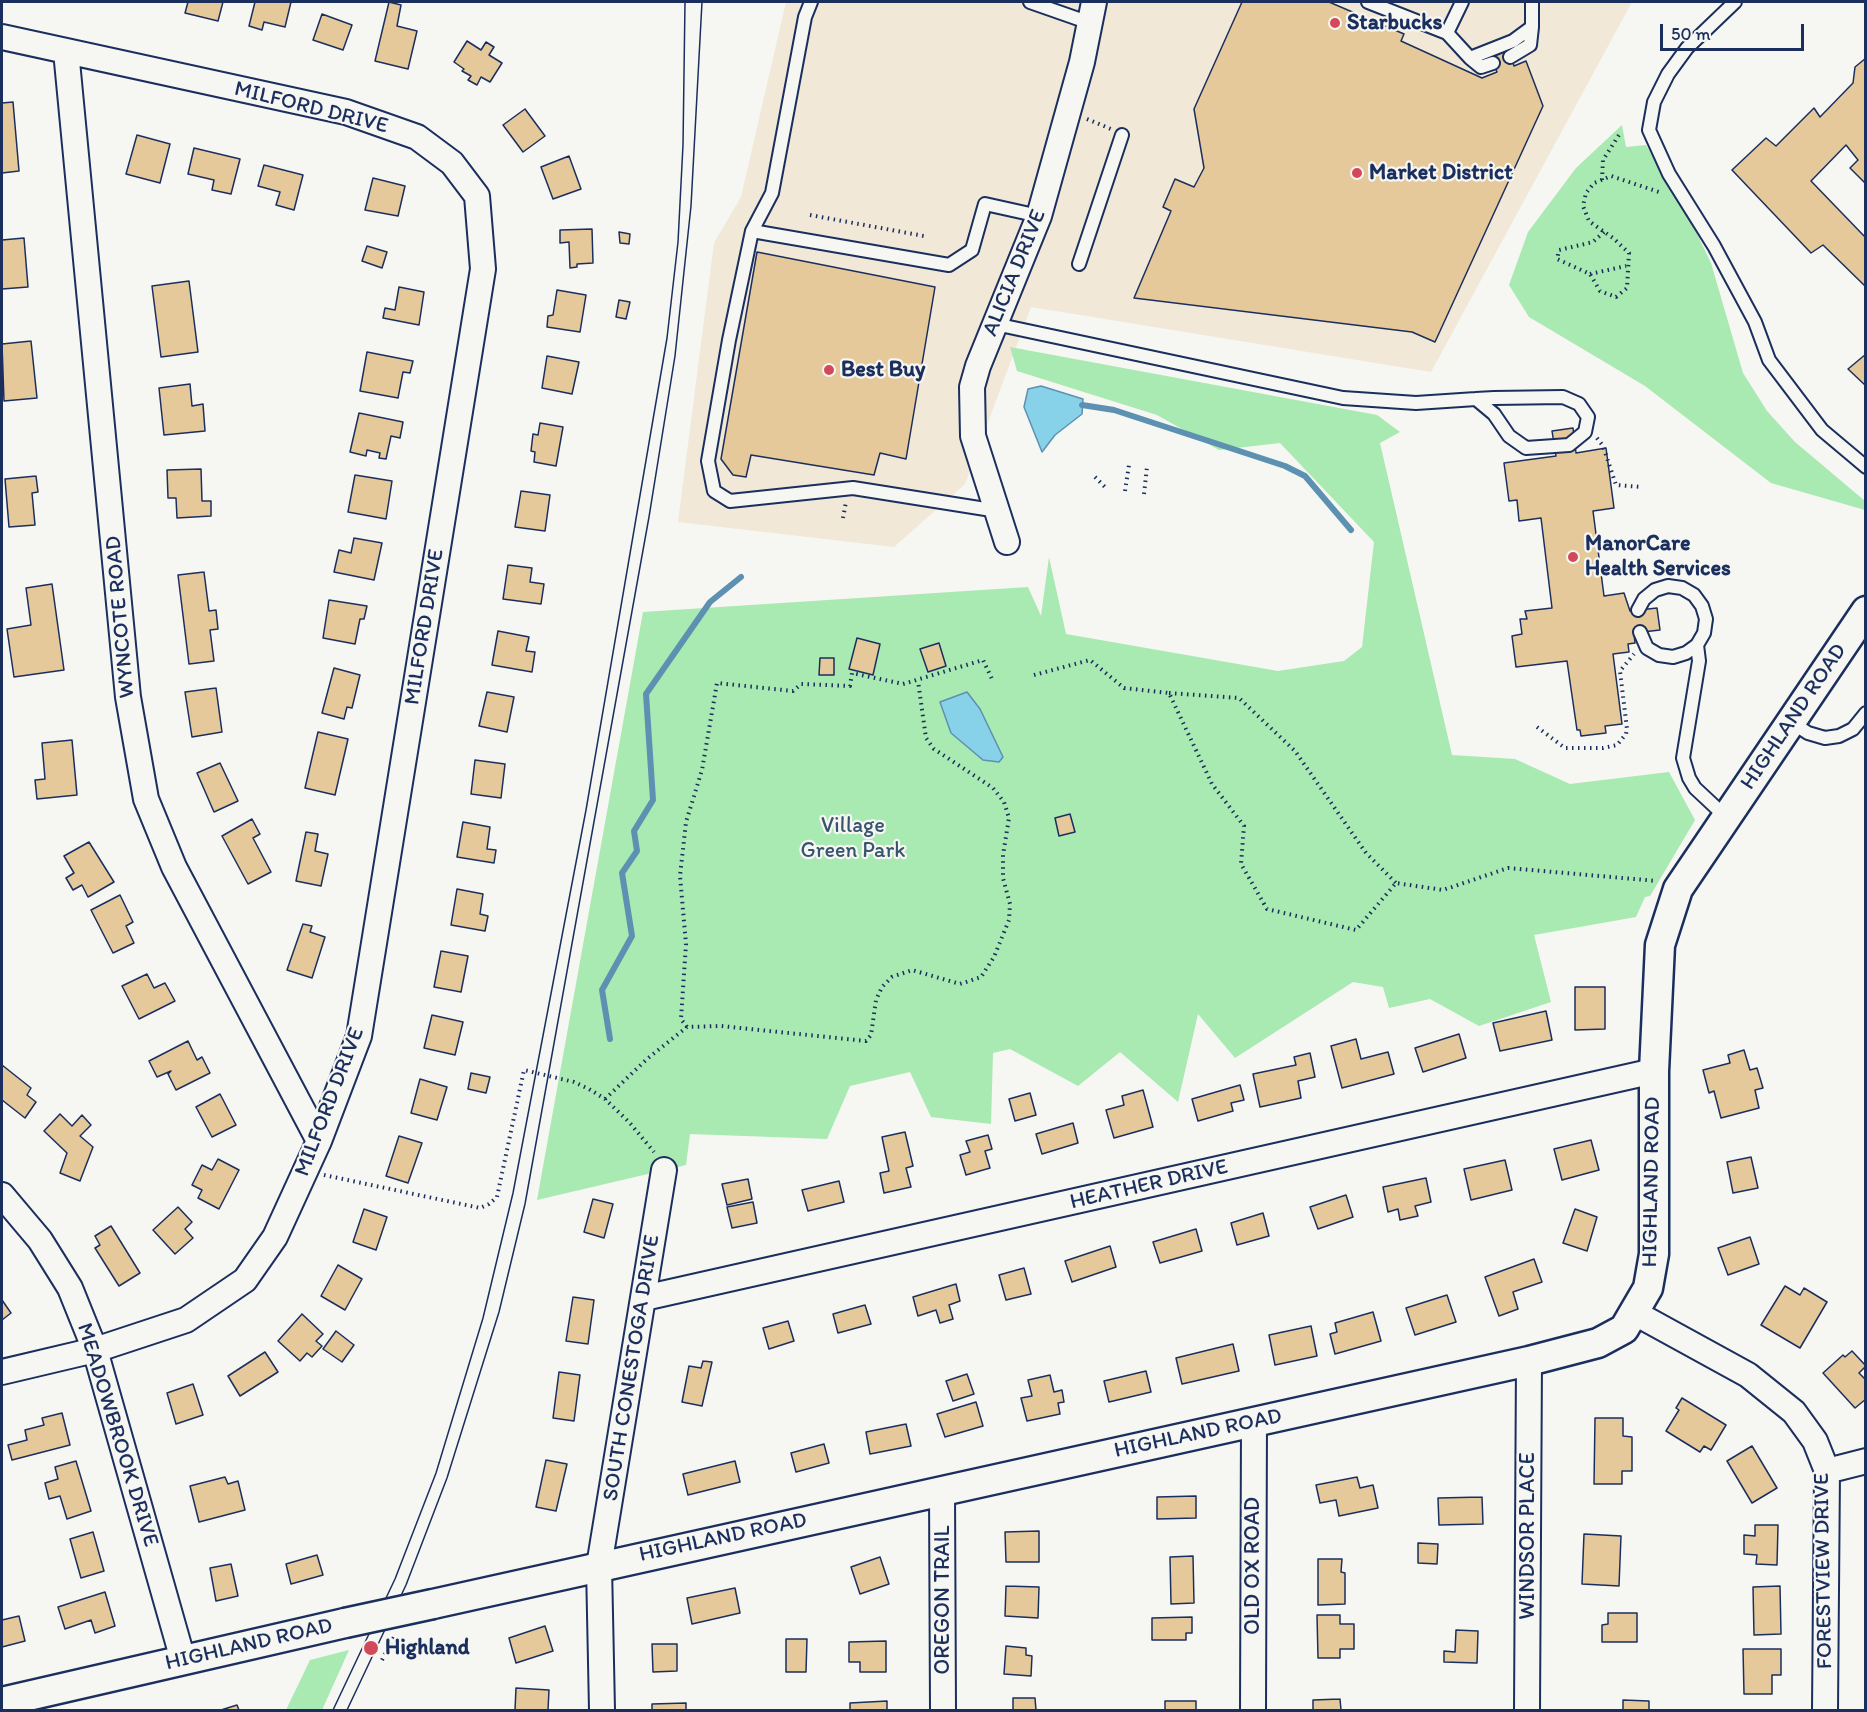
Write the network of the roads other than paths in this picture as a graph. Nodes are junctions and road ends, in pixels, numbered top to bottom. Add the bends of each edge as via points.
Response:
1 (811, 2) edge
2 (1030, 2) edge
3 (1368, 2) edge
4 (1462, 2) edge
5 (1532, 2) edge
6 (1735, 2) edge
7 (1092, 12) edge
8 (1532, 27) junction
9 (1447, 33) junction
10 (2, 37) edge
11 (66, 51) junction
12 (1510, 57) dead end
13 (1470, 58) junction
14 (1493, 63) dead end
15 (1122, 135) dead end
16 (1039, 216) junction
17 (752, 231) junction
18 (1079, 264) dead end
19 (995, 324) junction
20 (1476, 399) junction
21 (1866, 467) edge
22 (998, 511) junction
23 (1007, 542) dead end
24 (1638, 610) dead end
25 (1866, 611) edge
26 (1640, 635) road end
27 (1697, 645) junction
28 (1866, 713) edge
29 (1791, 722) junction
30 (1726, 817) junction
31 (1654, 1071) junction
32 (319, 1141) junction
33 (664, 1170) road end
34 (2, 1196) edge
35 (644, 1298) junction
36 (1635, 1313) junction
37 (95, 1350) junction
38 (1529, 1361) junction
39 (2, 1372) edge
40 (1254, 1422) junction
41 (1866, 1461) edge
42 (1827, 1471) junction
43 (942, 1490) junction
44 (599, 1566) junction
45 (183, 1660) junction
46 (2, 1702) edge
47 (602, 1710) edge
48 (943, 1710) edge
49 (1252, 1710) edge
50 (1527, 1710) edge
51 (1825, 1710) edge

1 - 17 lane via 772,193
2 - 7 lane
3 - 9 lane
4 - 9 lane
5 - 8 lane
6 - 21 lane via 1687,48 1668,74 1654,102 1649,130 1755,322 1769,360 1822,430
7 - 16 street, ALICIA DRIVE
8 - 12 lane via 1530,45
8 - 13 lane via 1513,41
9 - 13 lane
10 - 11 street, MILFORD DRIVE
11 - 32 street, WYNCOTE ROAD via 128,697 146,799 174,867
11 - 32 street, MILFORD DRIVE via 346,112 417,137 452,163 477,196 483,269 359,1036
13 - 14 lane via 1481,67
15 - 18 lane
16 - 17 lane via 985,204 972,250 949,265
16 - 19 street, ALICIA DRIVE
17 - 22 lane via 708,461 714,490 730,501 853,488
19 - 20 lane via 1343,398 1416,403
19 - 22 street, ALICIA DRIVE via 972,387 971,417 977,452
20 - 20 lane via 1563,397 1579,404 1588,417 1585,432 1569,445 1526,448 1509,436 1494,414
22 - 23 street, ALICIA DRIVE
24 - 27 lane via 1655,590 1668,586 1694,595 1706,619
25 - 29 street, HIGHLAND ROAD
26 - 27 lane via 1647,648 1666,656 1686,653
27 - 30 lane via 1699,661 1683,758 1695,788
28 - 29 lane via 1853,729 1825,738
29 - 30 street, HIGHLAND ROAD
30 - 31 street, HIGHLAND ROAD via 1679,887 1660,945
31 - 35 street, HEATHER DRIVE
31 - 36 street, HIGHLAND ROAD via 1654,1254 1648,1288
32 - 37 street, MILFORD DRIVE via 276,1237 245,1280 186,1320
33 - 35 street, SOUTH CONESTOGA DRIVE
34 - 37 street, MEADOWBROOK DRIVE via 40,1240 70,1288
35 - 44 street, SOUTH CONESTOGA DRIVE
36 - 38 street, HIGHLAND ROAD via 1624,1329 1598,1343
36 - 42 street, FORESTVIEW DRIVE via 1748,1375 1794,1412 1815,1441
37 - 39 street, MILFORD DRIVE
37 - 45 street, MEADOWBROOK DRIVE
38 - 40 street, HIGHLAND ROAD
38 - 50 street, WINDSOR PLACE
40 - 43 street, HIGHLAND ROAD
40 - 49 street, OLD OX ROAD
41 - 42 street
42 - 51 street, FORESTVIEW DRIVE
43 - 44 street, HIGHLAND ROAD
43 - 48 street, OREGON TRAIL
44 - 45 street, HIGHLAND ROAD, bridge
44 - 47 street, SOUTH CONESTOGA DRIVE
45 - 46 street, HIGHLAND ROAD

